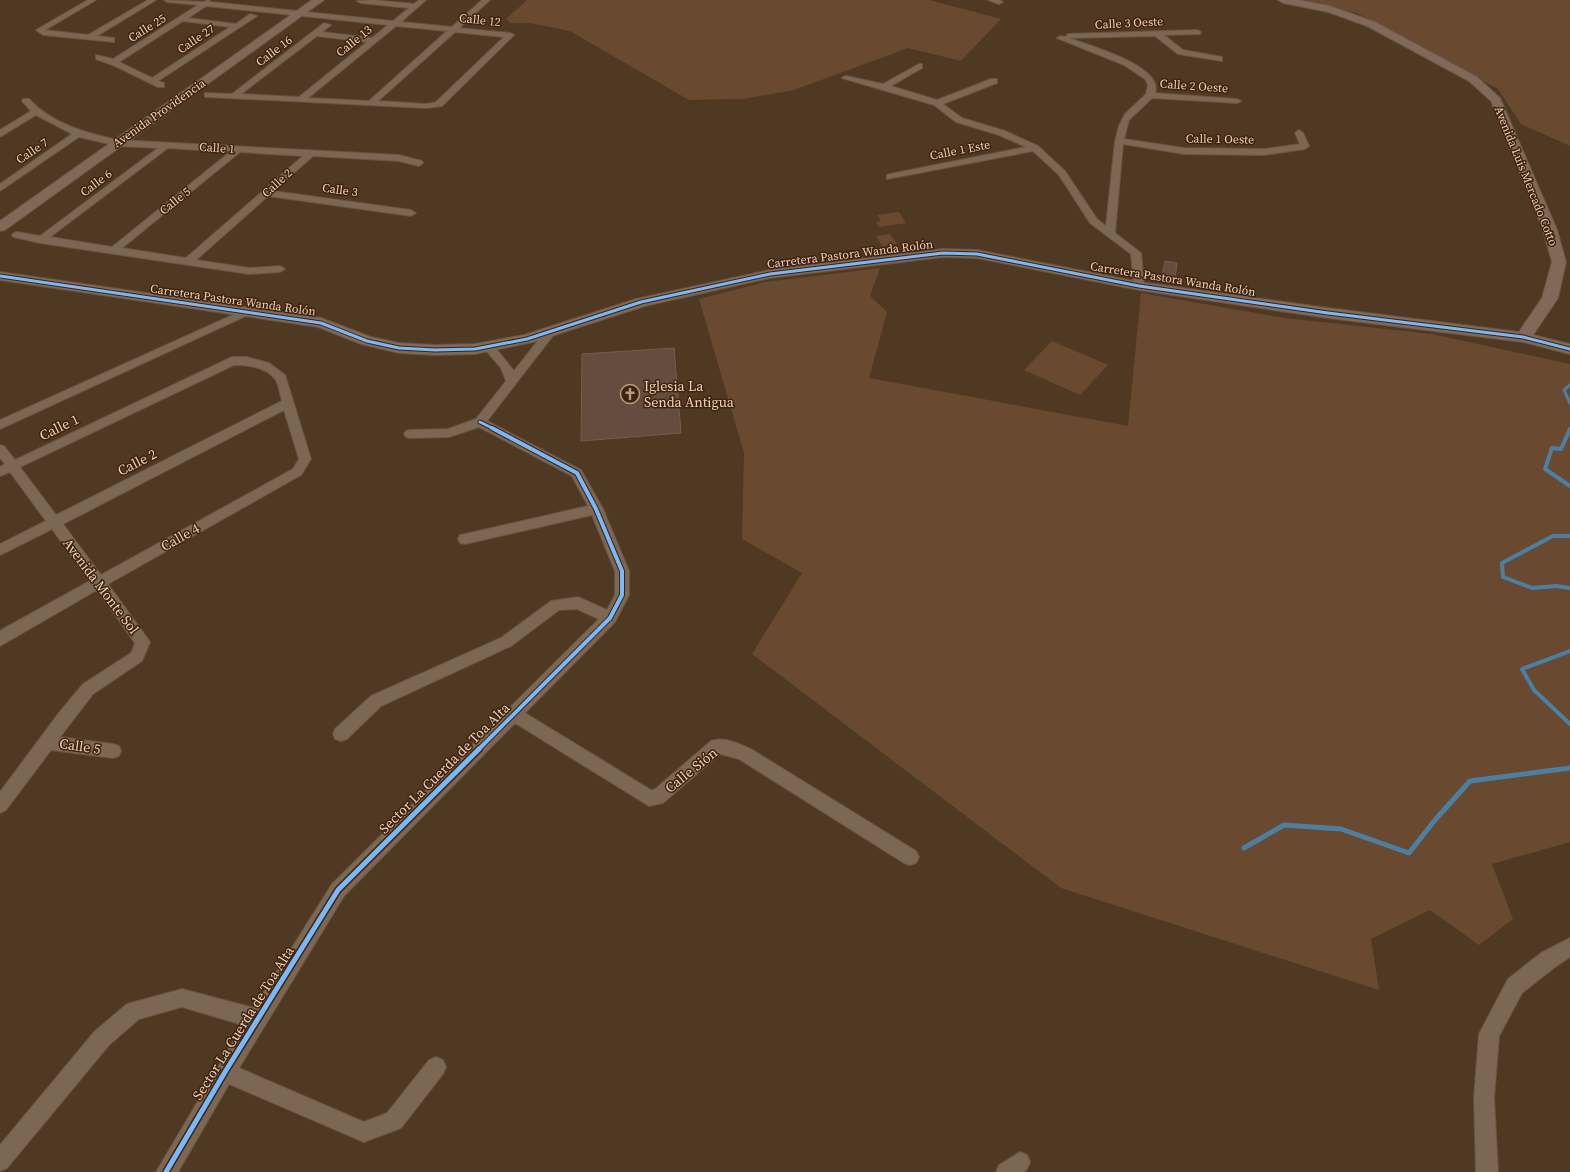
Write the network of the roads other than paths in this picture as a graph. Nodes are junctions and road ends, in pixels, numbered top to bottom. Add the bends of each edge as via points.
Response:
1 (93, 0) edge
2 (153, 0) edge
3 (167, 0) edge
4 (319, 0) edge
5 (423, 0) edge
6 (486, 0) edge
7 (991, 0) edge
8 (1283, 0) edge
9 (209, 2) edge
10 (359, 2) edge
11 (999, 2) dead end
12 (415, 6) junction
13 (300, 13) junction
14 (252, 16) dead end
15 (181, 19) junction
16 (395, 23) junction
17 (327, 25) dead end
18 (237, 26) junction
19 (454, 29) junction
20 (1197, 32) dead end
21 (1156, 33) junction
22 (316, 34) junction
23 (89, 38) junction
24 (111, 40) dead end
25 (374, 40) junction
26 (99, 57) dead end
27 (1220, 59) dead end
28 (114, 62) junction
29 (919, 66) dead end
30 (846, 78) dead end
31 (152, 81) junction
32 (994, 81) dead end
33 (163, 86) dead end
34 (884, 87) junction
35 (208, 94) dead end
36 (1150, 94) junction
37 (234, 96) junction
38 (300, 100) junction
39 (26, 101) dead end
40 (1237, 101) dead end
41 (371, 103) junction
42 (936, 103) junction
43 (36, 112) junction
44 (1299, 133) dead end
45 (0, 134) edge
46 (78, 134) junction
47 (1120, 142) junction
48 (118, 143) junction
49 (166, 145) junction
50 (1035, 148) junction
51 (237, 150) junction
52 (311, 153) junction
53 (419, 163) dead end
54 (890, 176) dead end
55 (0, 188) edge
56 (265, 193) junction
57 (411, 213) dead end
58 (0, 226) edge
59 (17, 235) dead end
60 (1110, 235) junction
61 (40, 240) junction
62 (113, 251) junction
63 (189, 261) junction
64 (280, 269) dead end
65 (0, 276) edge
66 (1139, 286) junction
67 (246, 312) junction
68 (551, 331) junction
69 (1522, 337) junction
70 (483, 348) junction
71 (1570, 349) edge
72 (512, 383) junction
73 (288, 403) junction
74 (480, 422) junction
75 (0, 425) edge
76 (410, 434) dead end
77 (0, 449) edge
78 (6, 469) edge
79 (596, 509) junction
80 (53, 521) junction
81 (465, 539) dead end
82 (0, 550) edge
83 (99, 582) junction
84 (610, 618) junction
85 (0, 640) edge
86 (514, 714) junction
87 (341, 734) dead end
88 (47, 742) junction
89 (113, 751) dead end
90 (0, 805) edge
91 (910, 857) dead end
92 (1570, 947) edge
93 (257, 1020) junction
94 (436, 1067) dead end
95 (225, 1072) junction
96 (0, 1161) edge
97 (166, 1172) edge
98 (1487, 1172) edge

1 - 23 street via 40,30 43,33
2 - 23 street
3 - 9 street, Calle 12
4 - 13 street, Avenida Providencia
5 - 12 street, Calle 13
6 - 19 street
7 - 11 street
8 - 69 street, Avenida Luis Mercado Cotto via 1330,9 1371,24 1473,79 1496,100 1550,230 1559,262 1550,298 1536,321
9 - 13 street, Calle 12
9 - 15 street, Calle 25
10 - 12 street
12 - 16 street, Calle 13
13 - 16 street, Calle 12
13 - 48 street, Avenida Providencia
14 - 18 street, Calle 27
15 - 18 street
15 - 28 street, Calle 25
16 - 19 street, Calle 12
16 - 25 street, Calle 13
17 - 22 street, Calle 16
18 - 31 street, Calle 27
19 - 41 street
19 - 41 street, Calle 12 via 510,35 439,104 426,106
20 - 21 street, Calle 3 Oeste
21 - 27 street via 1181,52
21 - 36 street, Calle 3 Oeste via 1062,38 1109,54 1135,68 1150,79
22 - 25 street
22 - 37 street, Calle 16
23 - 24 street
25 - 38 street, Calle 13
26 - 28 street
28 - 31 street
29 - 34 street
30 - 34 street
31 - 33 street
32 - 42 street
34 - 42 street
35 - 37 street, Calle 12
36 - 40 street, Calle 2 Oeste
36 - 47 street via 1126,119
37 - 38 street, Calle 12
38 - 41 street, Calle 12
39 - 43 street, Calle 1
42 - 50 street via 959,120 1002,133
43 - 45 street
43 - 46 street, Calle 1
44 - 47 street, Calle 1 Oeste via 1305,146 1264,152 1184,151
46 - 48 street, Calle 1
46 - 55 street, Calle 7
47 - 60 street
48 - 49 street, Calle 1
48 - 58 street, Avenida Providencia
49 - 51 street, Calle 1
49 - 61 street, Calle 6
50 - 54 street, Calle 1 Este
50 - 60 street via 1062,173 1093,221
51 - 52 street, Calle 1
51 - 62 street, Calle 5
52 - 53 street, Calle 1 via 399,158
52 - 56 street, Calle 2
56 - 57 street, Calle 3
56 - 63 street, Calle 2
59 - 61 street
60 - 66 street via 1136,253
61 - 62 street
62 - 63 street
63 - 64 street via 248,271
65 - 67 street, Carretera Pastora Wanda Rolón
66 - 68 street, Carretera Pastora Wanda Rolón via 977,254 943,253 770,274 641,302
66 - 69 street, Carretera Pastora Wanda Rolón
67 - 70 street, Carretera Pastora Wanda Rolón via 321,323 367,341 399,348
67 - 75 street
68 - 70 street, Carretera Pastora Wanda Rolón
68 - 72 street
69 - 71 street, Carretera Pastora Wanda Rolón
70 - 72 street via 505,364
72 - 74 street
73 - 78 street, Calle 1 via 282,378 265,366 246,361 232,361
73 - 80 street, Calle 2
73 - 83 street, Calle 4 via 305,459 297,472
74 - 76 street via 449,433
74 - 79 street, Sector La Cuerda de Toa Alta via 577,473
77 - 78 street, Avenida Monte Sol
78 - 80 street, Avenida Monte Sol
79 - 81 street
79 - 84 street, Sector La Cuerda de Toa Alta via 622,571 622,595
80 - 82 street, Calle 2
80 - 83 street, Avenida Monte Sol
83 - 85 street, Calle 4
83 - 88 street, Avenida Monte Sol via 143,642 137,657 88,689
84 - 86 street, Sector La Cuerda de Toa Alta
84 - 87 street via 578,603 556,605 506,642 376,701
86 - 91 street, Calle Sión via 649,798 657,798 717,746 730,748 745,754
86 - 93 street, Sector La Cuerda de Toa Alta via 338,890
88 - 89 street, Calle 5
88 - 90 street, Avenida Monte Sol
92 - 98 street via 1548,960 1515,986 1489,1034 1484,1098
93 - 95 street, Sector La Cuerda de Toa Alta
93 - 96 street via 182,998 134,1011 102,1038
94 - 95 street via 394,1121 364,1132
95 - 97 street, Sector La Cuerda de Toa Alta

